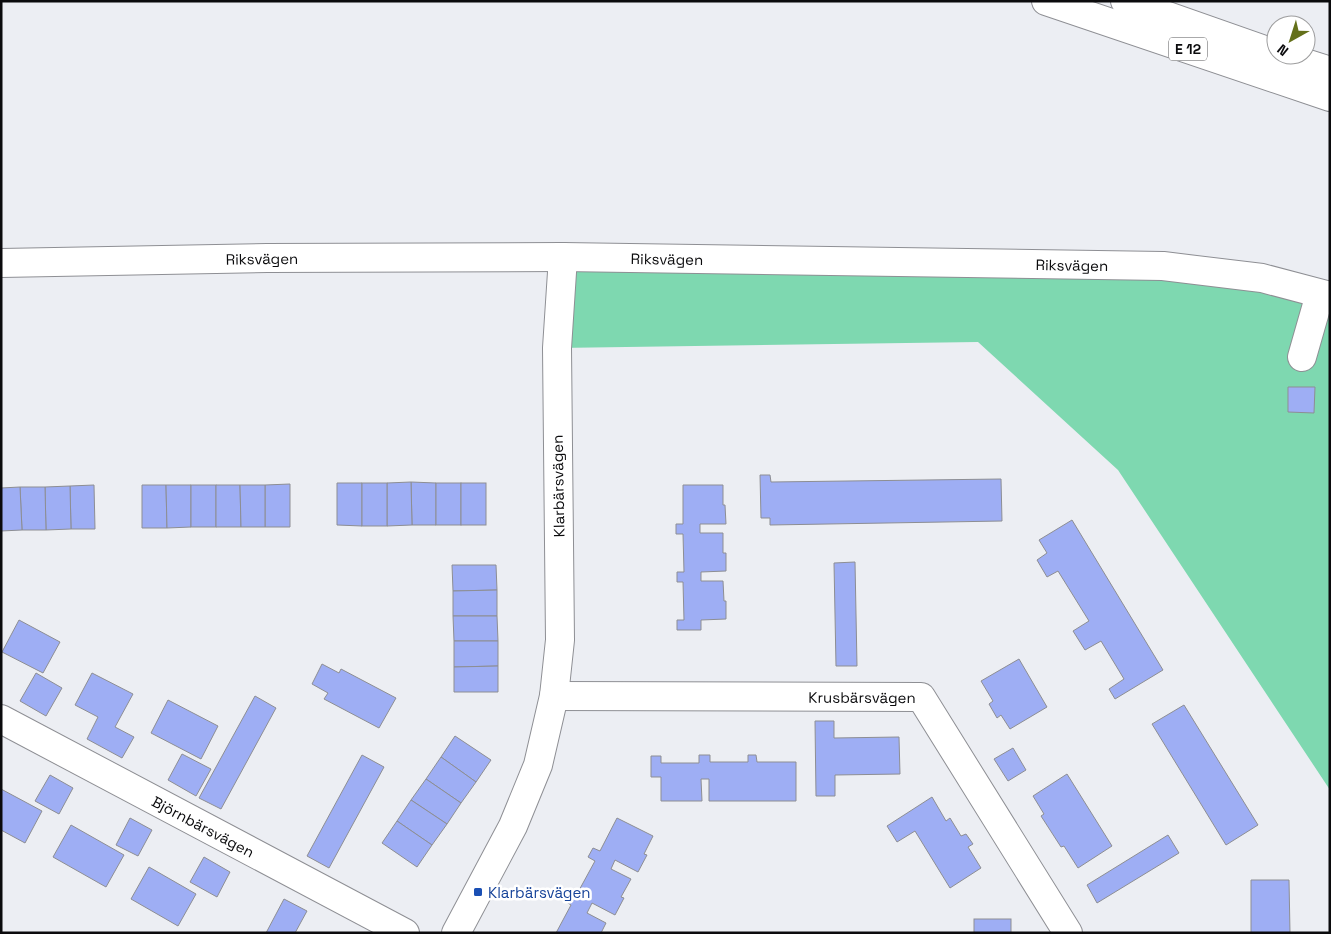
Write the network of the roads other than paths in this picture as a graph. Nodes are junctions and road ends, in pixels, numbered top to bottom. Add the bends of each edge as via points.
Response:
1 (1046, 1) edge
2 (1125, 1) edge
3 (1266, 50) edge
4 (1311, 65) edge
5 (1330, 71) edge
6 (1330, 97) edge
7 (563, 257) junction
8 (1, 263) edge
9 (1325, 295) edge
10 (1302, 357) dead end
11 (554, 696) junction
12 (1, 719) edge
13 (406, 933) edge
14 (456, 933) edge
15 (1068, 933) edge

1 - 6 main road, E 12
2 - 3 main road, E 12
4 - 5 main road
7 - 8 main road, Riksvägen
7 - 9 main road, Riksvägen via 1163,266 1262,278
7 - 11 main road, Klarbärsvägen via 557,348 560,640
9 - 10 main road
11 - 14 main road, Klarbärsvägen via 538,765 517,817
11 - 15 main road, Krusbärsvägen via 921,697
12 - 13 main road, Björnbärsvägen

